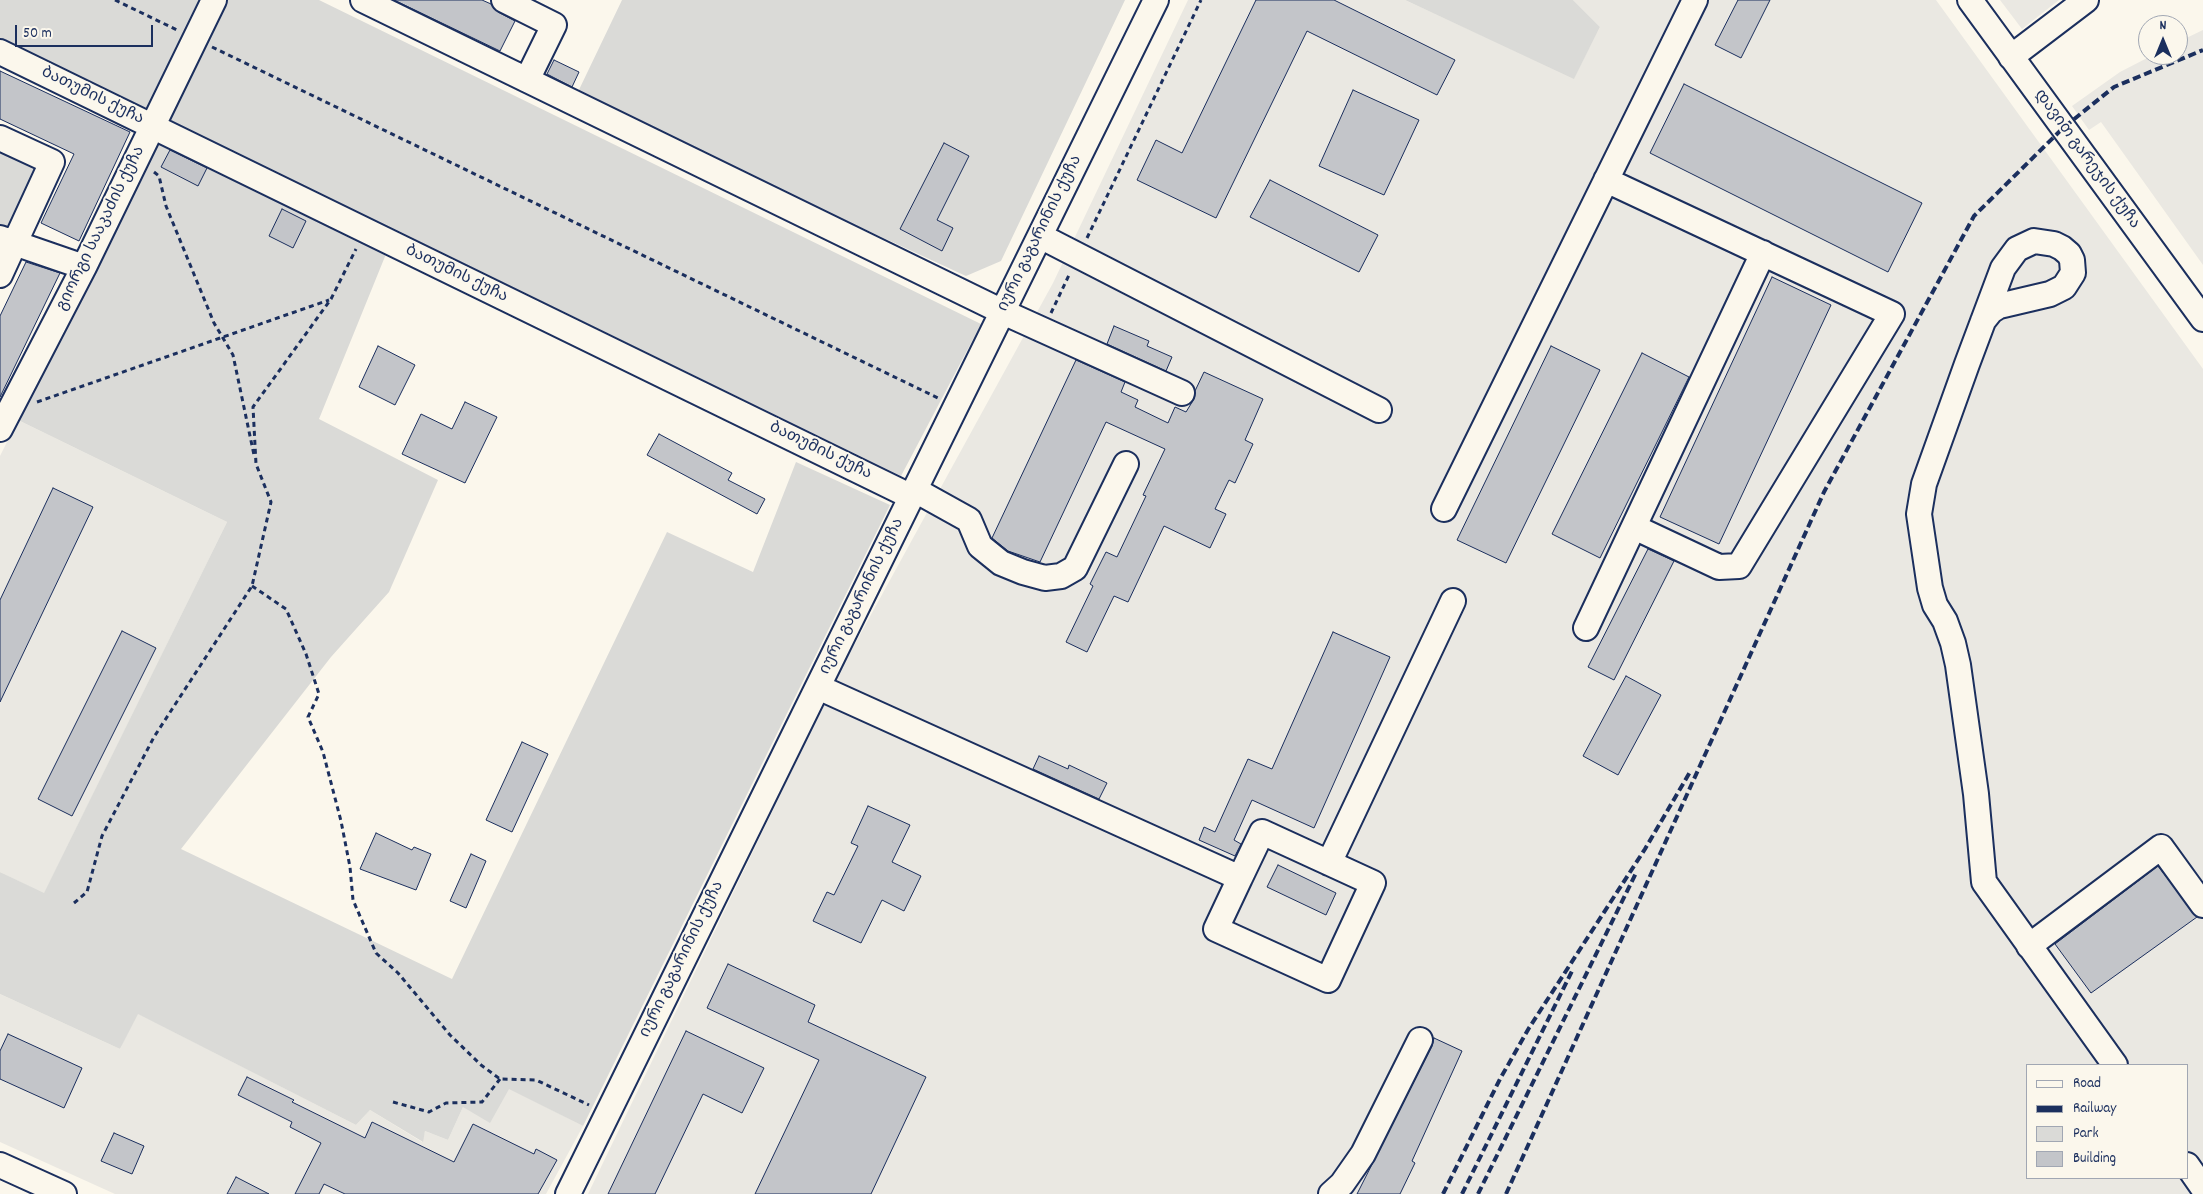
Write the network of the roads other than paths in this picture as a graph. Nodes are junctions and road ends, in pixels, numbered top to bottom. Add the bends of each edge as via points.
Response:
1 (214, 0) edge
2 (363, 0) edge
3 (504, 0) edge
4 (1156, 0) edge
5 (1695, 0) edge
6 (1970, 0) edge
7 (2086, 0) edge
8 (0, 52) edge
9 (2011, 57) junction
10 (527, 80) junction
11 (153, 127) junction
12 (0, 138) edge
13 (1606, 180) junction
14 (1040, 236) junction
15 (7, 241) edge
16 (1763, 253) junction
17 (84, 268) junction
18 (0, 274) edge
19 (1003, 312) junction
20 (2203, 319) edge
21 (1983, 321) dead end
22 (1182, 393) dead end
23 (1379, 410) dead end
24 (4, 421) edge
25 (1126, 464) dead end
26 (913, 493) junction
27 (1444, 509) dead end
28 (1634, 527) junction
29 (1453, 601) dead end
30 (1586, 628) dead end
31 (818, 687) junction
32 (1329, 863) junction
33 (1240, 878) junction
34 (2203, 905) edge
35 (2029, 946) junction
36 (1420, 1040) dead end
37 (2114, 1064) edge
38 (0, 1165) edge
39 (2188, 1166) edge
40 (2203, 1188) edge
41 (64, 1194) edge
42 (568, 1194) edge
43 (1331, 1194) edge

1 - 11 street, გიორგი სააკაძის ქუჩა
2 - 10 street
3 - 10 street via 554,25
4 - 14 street, იური გაგარინის ქუჩა
5 - 13 street
6 - 9 street, დავით გარეჯის ქუჩა
7 - 9 street
8 - 11 street, ბათუმის ქუჩა
9 - 20 street, დავით გარეჯის ქუჩა
10 - 19 street
11 - 17 street, გიორგი სააკაძის ქუჩა
11 - 26 street, ბათუმის ქუჩა
12 - 15 street via 52,162
13 - 16 street
13 - 27 street
14 - 19 street, იური გაგარინის ქუჩა
14 - 23 street
15 - 17 street
15 - 18 street
16 - 28 street
16 - 28 street via 1892,314 1739,566 1719,567
17 - 24 street, გიორგი სააკაძის ქუჩა
19 - 22 street
19 - 26 street, იური გაგარინის ქუჩა
21 - 35 street via 1924,484 1919,514 1930,588 1953,643 1958,665 1976,794 1984,882
25 - 26 street, ბათუმის ქუჩა via 1075,568 1061,576 1045,578 1001,563 980,546 969,520
26 - 31 street, იური გაგარინის ქუჩა
28 - 30 street
29 - 32 street
31 - 33 street
31 - 42 street, იური გაგარინის ქუჩა
32 - 33 street via 1262,832
32 - 33 street via 1373,883 1328,980 1216,929
34 - 35 street via 2161,847
35 - 37 street
36 - 43 street via 1363,1154
38 - 41 street
39 - 40 street

